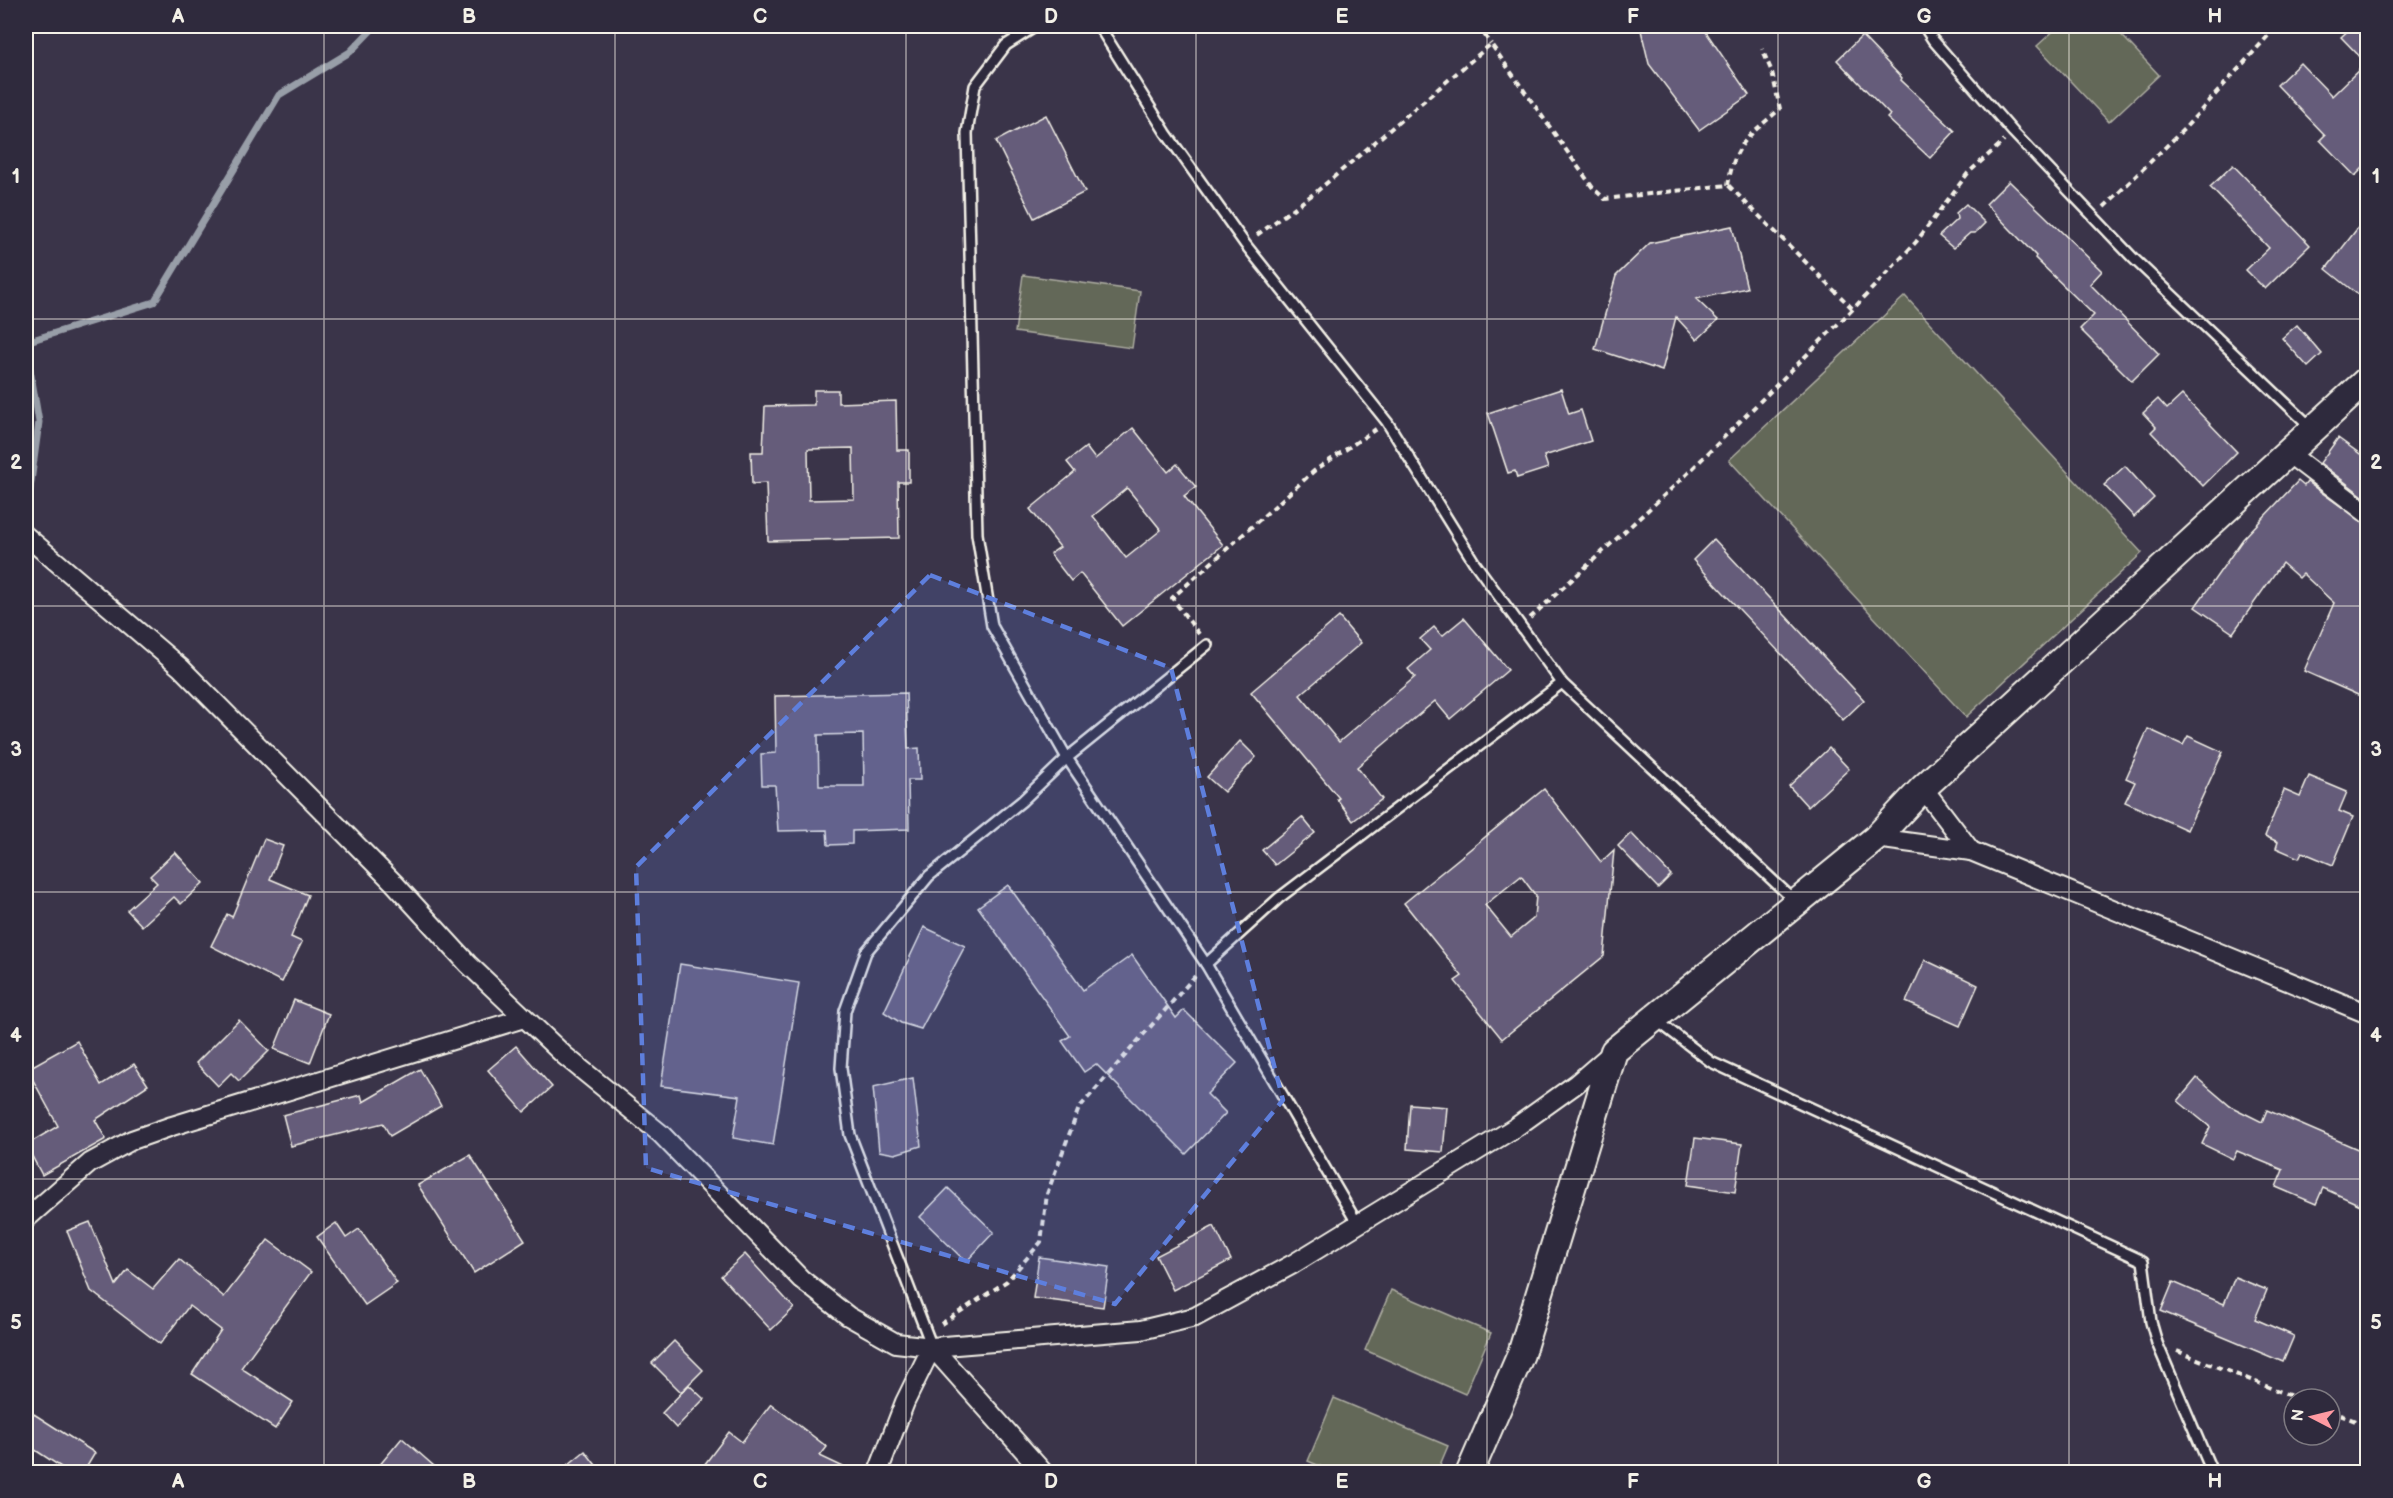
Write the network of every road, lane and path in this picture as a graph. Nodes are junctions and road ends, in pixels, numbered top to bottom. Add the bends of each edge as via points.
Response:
1 (1036, 26) edge
2 (1099, 26) edge
3 (1478, 26) edge
4 (1924, 26) edge
5 (2277, 26) edge
6 (1491, 44) junction
7 (1762, 49) dead end
8 (2013, 132) junction
9 (1728, 185) junction
10 (2094, 216) junction
11 (1245, 244) junction
12 (1853, 309) junction
13 (2367, 378) edge
14 (1387, 422) junction
15 (2313, 430) junction
16 (2288, 453) junction
17 (2367, 514) edge
18 (26, 536) edge
19 (1521, 627) junction
20 (1207, 645) joint
21 (1562, 683) junction
22 (1067, 758) junction
23 (1923, 788) junction
24 (1876, 838) junction
25 (1971, 851) junction
26 (1797, 903) junction
27 (1206, 964) junction
28 (2367, 1014) edge
29 (524, 1018) junction
30 (1655, 1019) junction
31 (1614, 1051) junction
32 (26, 1219) edge
33 (1358, 1223) junction
34 (941, 1324) dead end
35 (2157, 1343) junction
36 (932, 1347) junction
37 (2282, 1392) edge
38 (2342, 1416) edge
39 (2367, 1426) edge
40 (878, 1473) edge
41 (1043, 1473) edge
42 (1470, 1473) edge
43 (2212, 1473) edge

1 - 22 lane via 1006,45 975,86 967,133 977,534 992,626
2 - 11 lane via 1166,134
3 - 6 path
4 - 8 lane
5 - 10 path via 2185,128
6 - 9 path via 1593,188 1605,199
6 - 11 path via 1316,192
7 - 9 path via 1780,109 1744,140 1733,159
8 - 10 lane
8 - 12 path via 1968,173 1916,242
9 - 12 path
10 - 15 lane
11 - 14 lane
12 - 19 path via 1683,478
13 - 15 street
14 - 19 lane via 1474,562
14 - 20 path via 1314,471 1172,598
15 - 16 street
16 - 17 street
16 - 23 street
18 - 29 street via 181,668
19 - 21 lane
20 - 22 lane
21 - 26 lane
21 - 27 lane via 1280,898
22 - 27 lane
22 - 36 lane via 1022,801 929,876 866,952 845,1011 841,1068 850,1135
23 - 24 street
23 - 25 street
24 - 25 street
24 - 26 street
25 - 28 street
26 - 30 street
27 - 33 lane
27 - 34 path via 1079,1108 1047,1194 1041,1242 1007,1281
29 - 32 street via 132,1140 90,1163
29 - 36 street via 661,1134 801,1279 848,1316 896,1344
30 - 31 street
30 - 35 lane via 1711,1062 2143,1261
31 - 33 street via 1576,1084 1516,1126
31 - 42 street via 1521,1354
33 - 36 street via 1293,1264 1195,1317 1141,1330
35 - 37 path
35 - 43 lane
36 - 40 street via 905,1402
36 - 41 street
38 - 39 path

